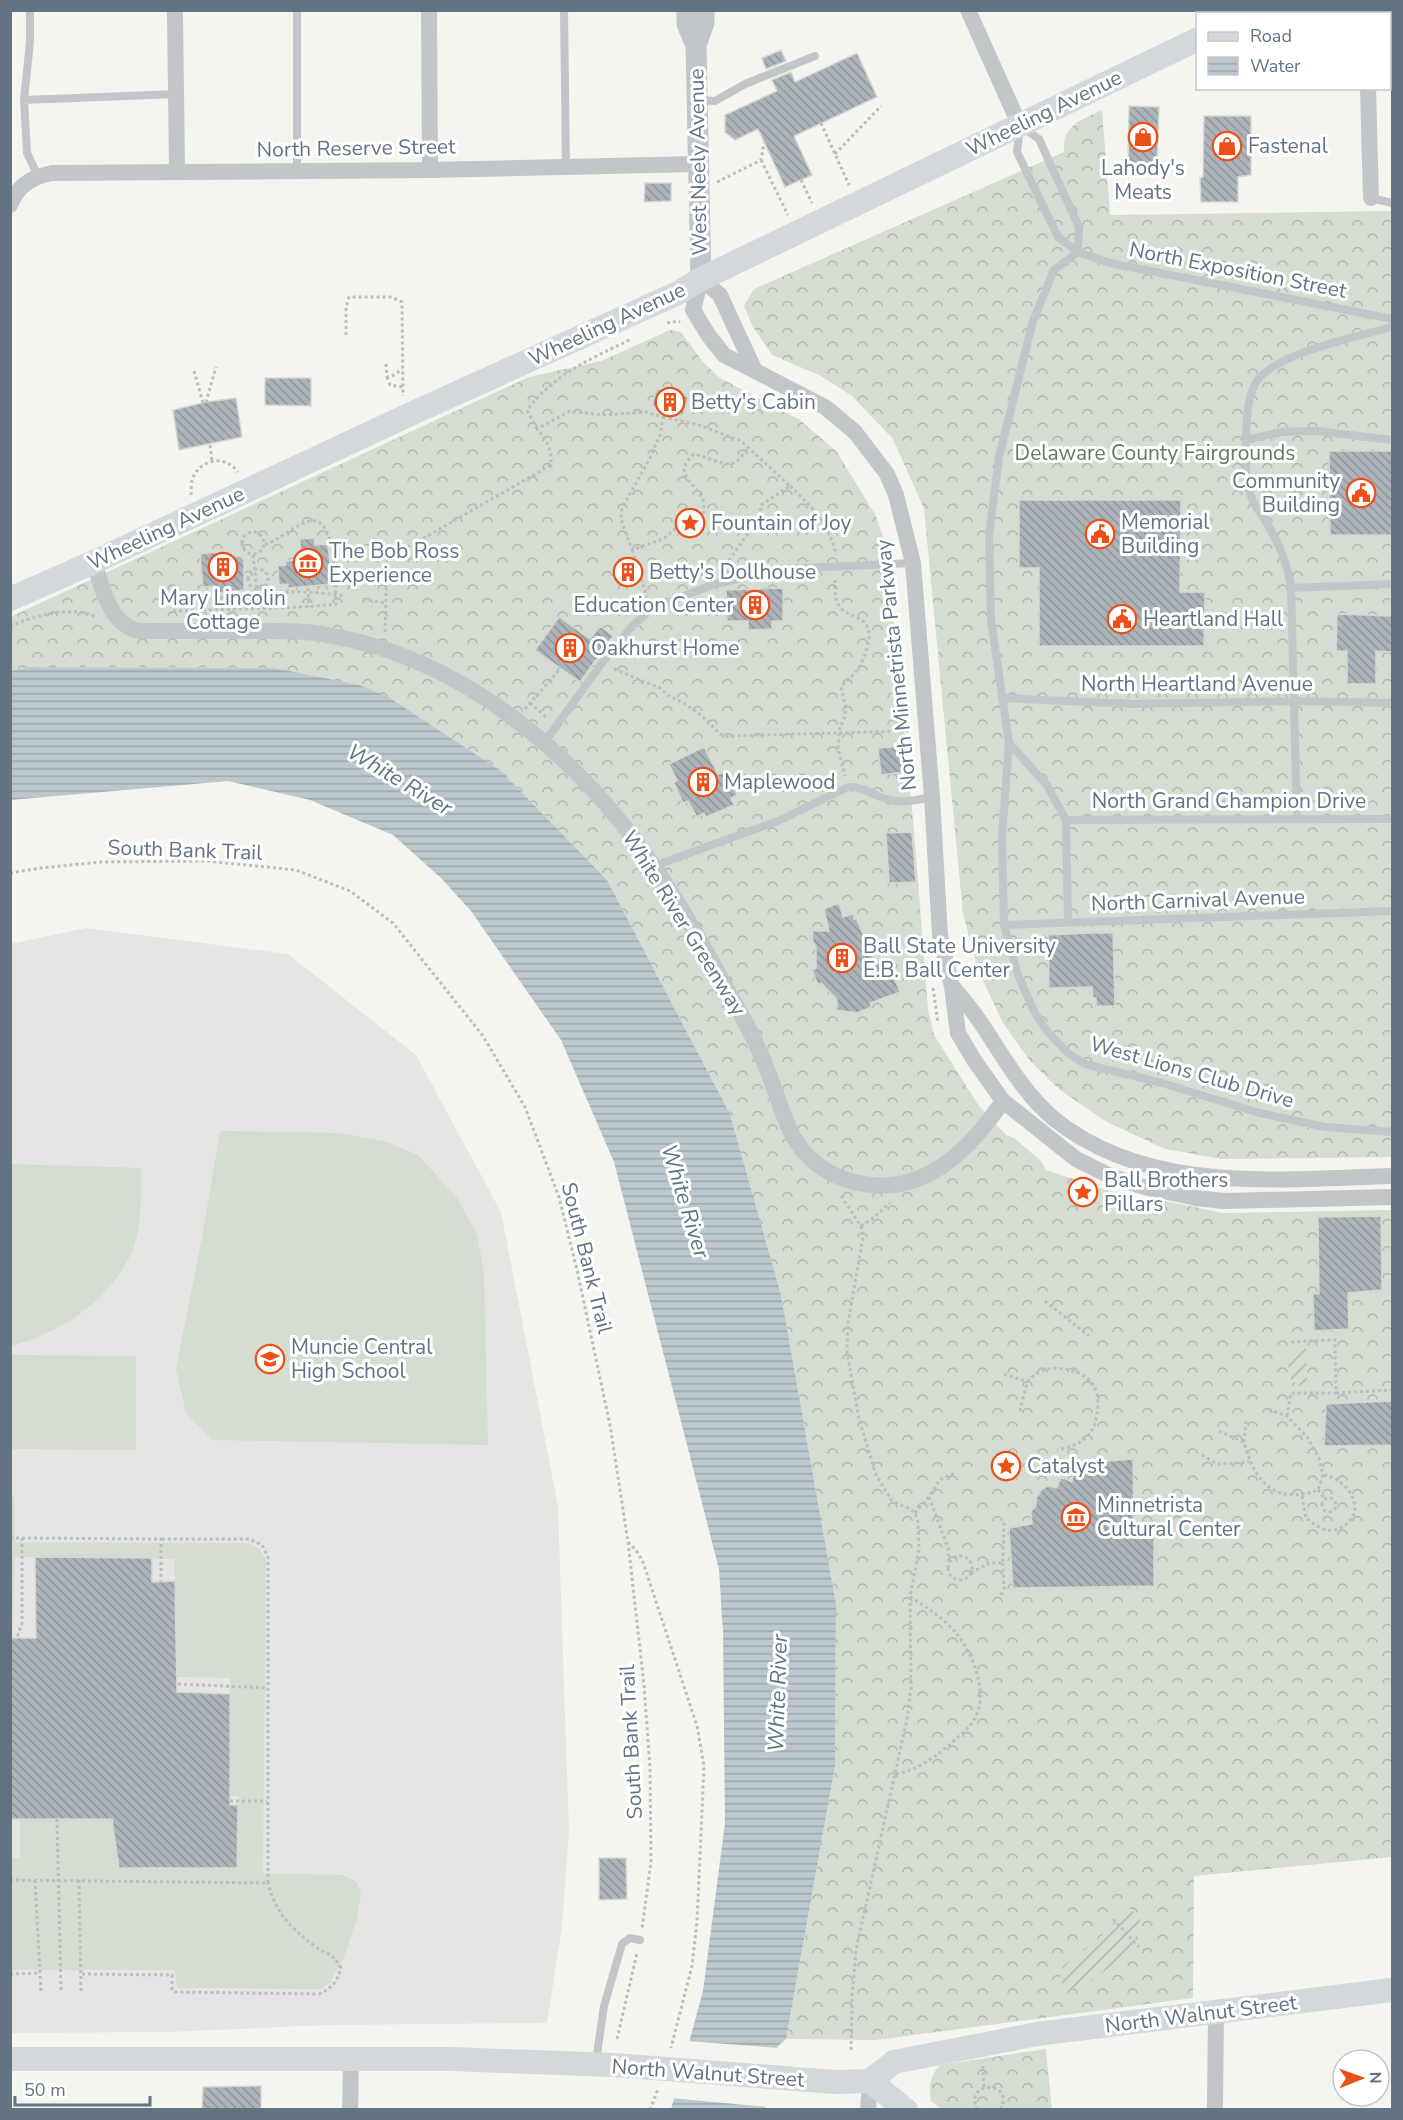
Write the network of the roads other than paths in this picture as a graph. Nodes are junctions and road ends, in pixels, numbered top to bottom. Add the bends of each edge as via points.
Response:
1 (30, 10) edge
2 (175, 10) edge
3 (297, 10) edge
4 (429, 10) edge
5 (564, 10) edge
6 (687, 10) edge
7 (704, 10) edge
8 (968, 10) edge
9 (1196, 39) edge
10 (696, 45) junction
11 (814, 56) dead end
12 (1368, 90) edge
13 (177, 94) junction
14 (697, 99) junction
15 (24, 100) junction
16 (1020, 126) junction
17 (698, 164) junction
18 (566, 166) junction
19 (430, 170) junction
20 (297, 171) junction
21 (177, 172) junction
22 (38, 176) junction
23 (1371, 198) joint
24 (1392, 203) edge
25 (10, 205) edge
26 (1078, 252) junction
27 (701, 279) junction
28 (1392, 319) edge
29 (1392, 327) edge
30 (755, 371) junction
31 (1246, 440) junction
32 (1392, 440) edge
33 (94, 562) junction
34 (912, 563) junction
35 (1392, 584) edge
36 (1291, 588) junction
37 (10, 599) edge
38 (1002, 698) junction
39 (1293, 701) junction
40 (1392, 704) edge
41 (544, 743) junction
42 (1009, 743) junction
43 (932, 797) junction
44 (1297, 819) junction
45 (1392, 819) edge
46 (1066, 820) junction
47 (654, 866) junction
48 (1392, 911) edge
49 (1068, 922) junction
50 (1004, 925) junction
51 (952, 987) junction
52 (1003, 1101) junction
53 (1392, 1132) edge
54 (1392, 1176) edge
55 (1392, 1197) edge
56 (640, 1940) road end
57 (1392, 1989) edge
58 (1216, 2013) junction
59 (10, 2059) edge
60 (351, 2059) junction
61 (605, 2065) junction
62 (870, 2081) junction
63 (351, 2109) edge
64 (868, 2109) edge
65 (906, 2109) edge
66 (1215, 2109) edge

1 - 15 lane
2 - 13 street
3 - 20 lane
4 - 19 street
5 - 18 lane
6 - 10 street, West Neely Avenue via 687,24
7 - 10 street, West Neely Avenue
8 - 16 street
9 - 16 main road, Wheeling Avenue
10 - 14 street, West Neely Avenue
11 - 14 lane via 745,84 715,101
12 - 23 street
13 - 15 lane
13 - 21 street
14 - 17 street, West Neely Avenue
15 - 22 lane via 27,153
16 - 26 lane via 1039,139 1078,227
16 - 26 lane via 1017,152 1058,237
16 - 27 main road, Wheeling Avenue
17 - 18 street, North Reserve Street
17 - 27 street, West Neely Avenue
18 - 19 street, North Reserve Street
19 - 20 street, North Reserve Street
20 - 21 street, North Reserve Street
21 - 22 street, North Reserve Street via 52,172
22 - 25 street, North Reserve Street via 19,189
23 - 24 lane
26 - 28 lane, North Exposition Street via 1110,263
26 - 38 lane, West Lions Club Drive via 1054,270 1033,321 999,457 989,536 989,586
27 - 30 street via 720,295
27 - 30 street, North Minnetrista Parkway via 693,310 698,319 724,355
27 - 33 main road, Wheeling Avenue
29 - 31 lane via 1286,358 1264,371 1247,409
30 - 34 street, North Minnetrista Parkway via 825,407 855,432 875,456 896,495
31 - 32 lane via 1282,432 1317,431
31 - 36 lane via 1249,491 1279,544 1289,569
33 - 37 main road, Wheeling Avenue
33 - 41 street via 109,604 129,629 295,631 355,640 395,651 448,675
34 - 41 lane via 782,569 712,585 652,609 632,626 602,663
34 - 43 street, North Minnetrista Parkway
35 - 36 lane
36 - 39 lane
38 - 39 lane, North Heartland Avenue via 1134,704
38 - 42 lane, West Lions Club Drive
39 - 40 lane, North Heartland Avenue
39 - 44 lane
41 - 47 street via 586,782
42 - 46 lane, North Grand Champion Drive via 1046,784
42 - 50 lane, West Lions Club Drive via 1002,836
43 - 47 lane via 896,801 860,786 848,786 778,821
43 - 51 street, North Minnetrista Parkway via 937,910
44 - 45 lane, North Grand Champion Drive
44 - 46 lane, North Grand Champion Drive
46 - 49 lane, North Grand Champion Drive
47 - 52 street via 746,1023 793,1138 818,1165 857,1184 885,1186 912,1182 969,1143
48 - 49 lane, North Carnival Avenue
49 - 50 lane, North Carnival Avenue
50 - 53 lane, West Lions Club Drive via 1018,975 1035,1013 1060,1046 1085,1064 1256,1112 1324,1127
51 - 52 street, North Minnetrista Parkway via 958,1033
51 - 54 street, North Minnetrista Parkway via 1000,1055 1053,1117 1128,1160 1217,1177
52 - 55 street, North Minnetrista Parkway via 1076,1159 1144,1187 1224,1200
56 - 61 lane via 630,1938 622,1944 604,2006
57 - 58 main road, North Walnut Street
58 - 62 main road, North Walnut Street via 1037,2034 929,2054 894,2062
58 - 66 street
59 - 60 main road, North Walnut Street
60 - 61 main road, North Walnut Street
60 - 63 street
61 - 62 main road, North Walnut Street via 835,2082
62 - 64 street
62 - 65 main road

